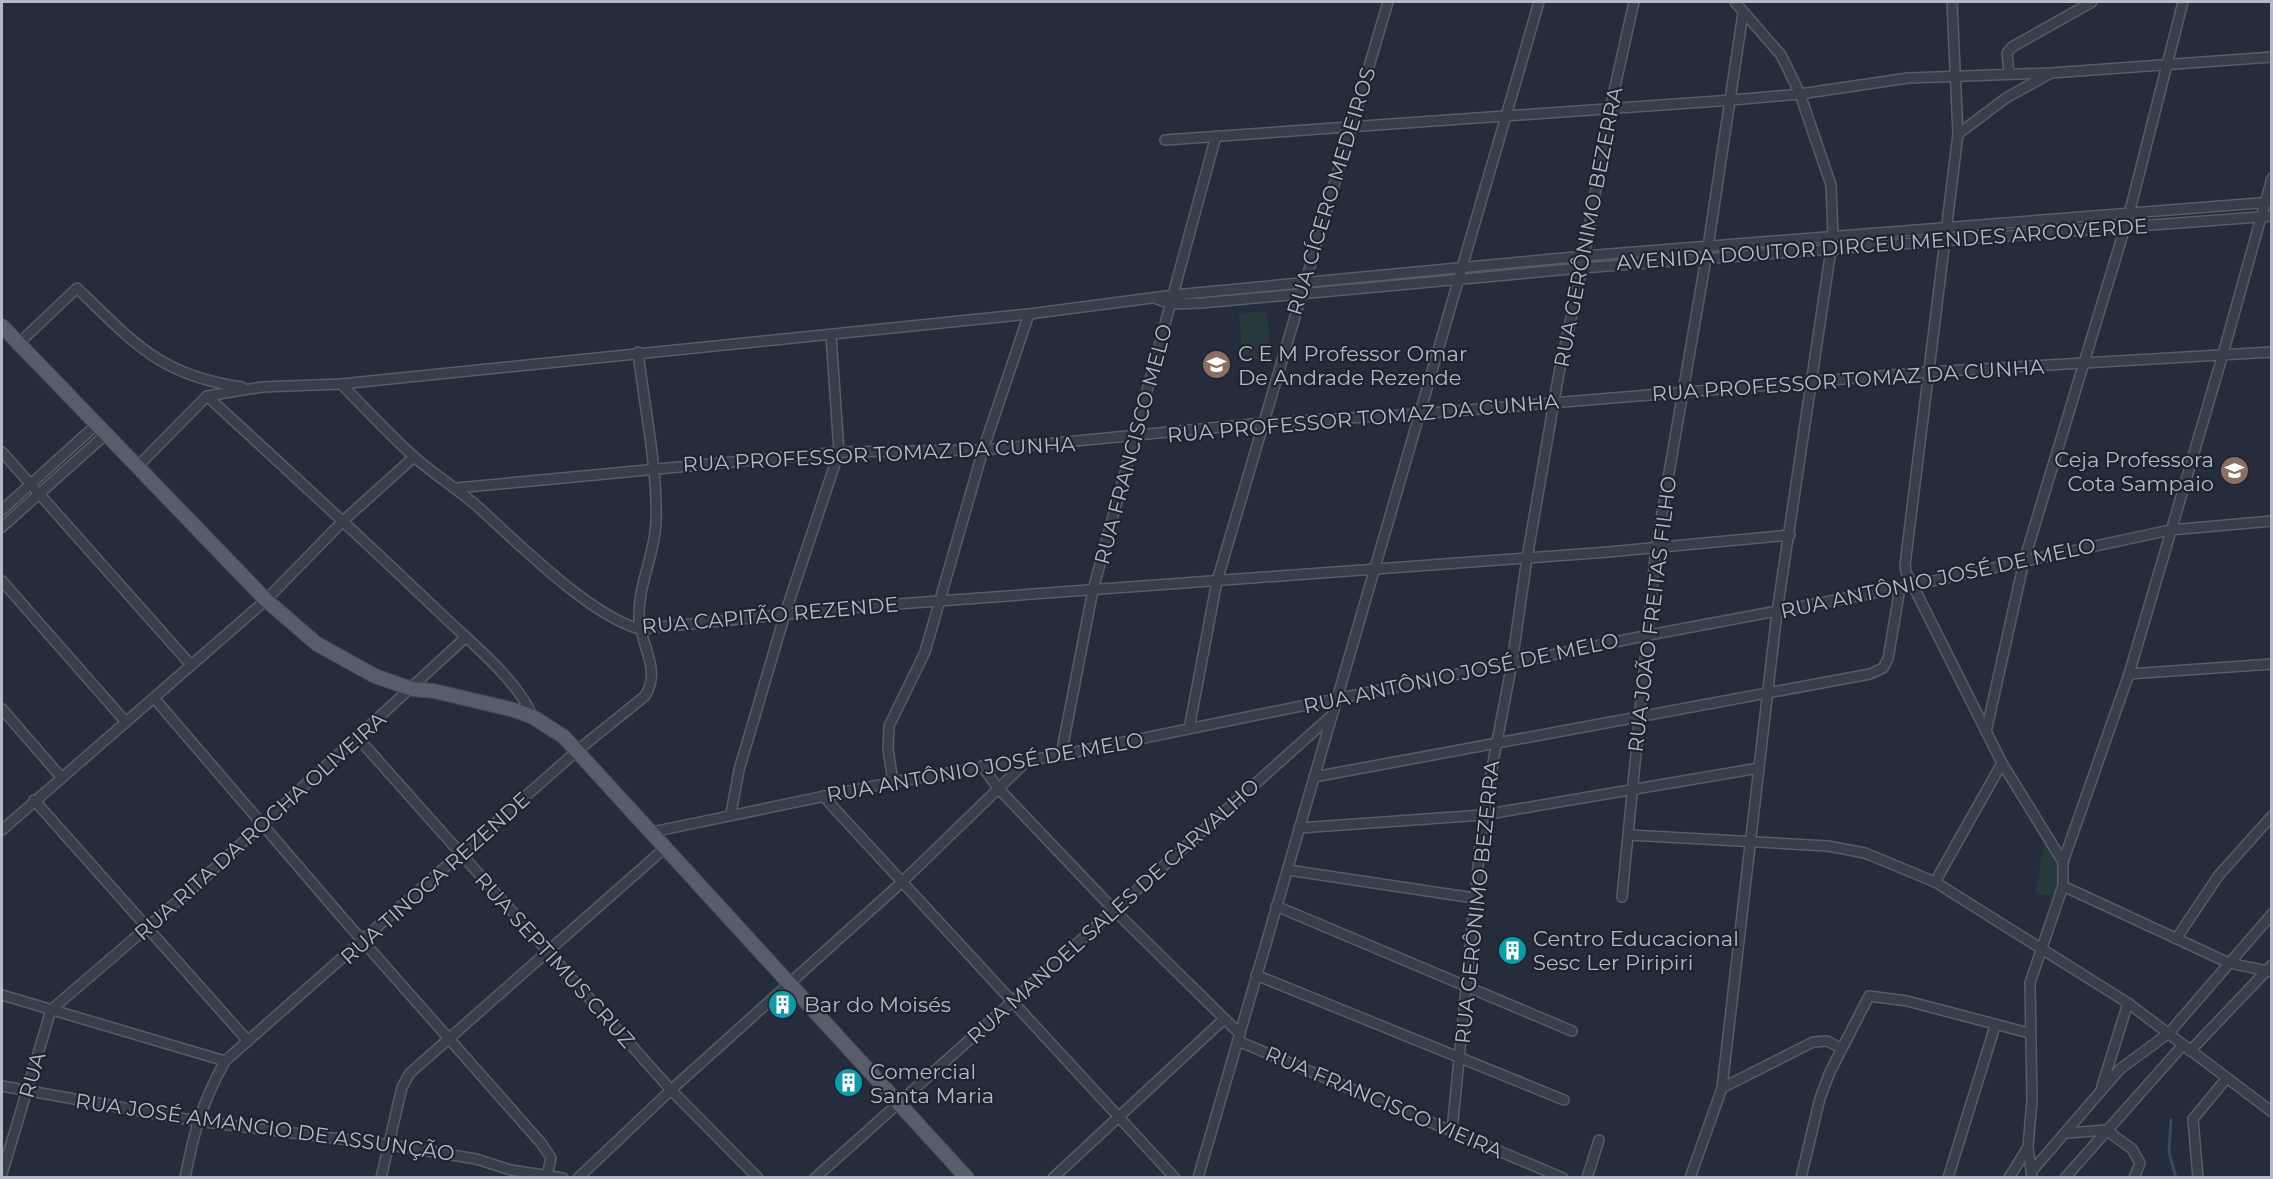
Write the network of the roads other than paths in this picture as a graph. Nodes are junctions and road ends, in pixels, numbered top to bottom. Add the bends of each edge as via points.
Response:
1 (1388, 2) edge
2 (1539, 2) edge
3 (1634, 2) edge
4 (1735, 2) edge
5 (1952, 2) edge
6 (2092, 2) edge
7 (2183, 2) edge
8 (1743, 13) junction
9 (2271, 57) edge
10 (2165, 65) junction
11 (2009, 73) junction
12 (2051, 73) junction
13 (1956, 76) junction
14 (1800, 94) junction
15 (1732, 100) junction
16 (1610, 110) junction
17 (1505, 115) junction
18 (1351, 127) junction
19 (1958, 135) junction
20 (1216, 136) junction
21 (1165, 140) dead end
22 (2271, 178) edge
23 (2268, 203) edge
24 (2129, 214) junction
25 (2267, 216) edge
26 (2124, 225) junction
27 (1947, 227) junction
28 (1833, 236) junction
29 (1946, 238) junction
30 (1708, 247) junction
31 (1832, 248) junction
32 (1584, 256) junction
33 (1706, 259) junction
34 (1582, 268) junction
35 (1461, 269) junction
36 (1457, 280) junction
37 (1302, 289) junction
38 (1172, 300) junction
39 (1029, 314) junction
40 (2, 326) edge
41 (831, 335) junction
42 (17, 345) junction
43 (638, 352) junction
44 (2271, 352) edge
45 (2223, 354) junction
46 (2083, 362) junction
47 (1928, 372) junction
48 (1810, 383) junction
49 (341, 384) junction
50 (252, 388) junction
51 (1682, 393) junction
52 (207, 396) junction
53 (1554, 403) junction
54 (1419, 414) junction
55 (1262, 423) junction
56 (100, 430) junction
57 (1136, 437) junction
58 (983, 450) junction
59 (2, 452) edge
60 (839, 452) junction
61 (414, 457) junction
62 (137, 467) junction
63 (651, 468) junction
64 (30, 484) junction
65 (456, 488) junction
66 (39, 495) junction
67 (2, 510) edge
68 (343, 521) junction
69 (2271, 521) edge
70 (2, 528) edge
71 (2170, 530) junction
72 (1790, 535) junction
73 (1656, 548) junction
74 (1527, 558) junction
75 (2024, 561) junction
76 (1375, 570) junction
77 (2, 581) edge
78 (1216, 581) junction
79 (1913, 584) junction
80 (1900, 588) junction
81 (1093, 590) junction
82 (266, 600) junction
83 (940, 601) junction
84 (1777, 612) junction
85 (785, 614) junction
86 (640, 629) junction
87 (1649, 635) junction
88 (465, 638) junction
89 (1512, 663) junction
90 (2271, 664) edge
91 (191, 665) junction
92 (2129, 674) junction
93 (412, 689) junction
94 (1769, 693) junction
95 (154, 698) junction
96 (1337, 699) junction
97 (2, 709) edge
98 (1331, 716) junction
99 (533, 717) junction
100 (1641, 717) junction
101 (125, 722) junction
102 (1189, 729) junction
103 (1986, 732) junction
104 (358, 738) junction
105 (1496, 742) junction
106 (578, 750) junction
107 (1061, 755) junction
108 (1028, 760) junction
109 (2002, 763) junction
110 (982, 766) junction
111 (1759, 768) junction
112 (61, 777) junction
113 (1314, 777) junction
114 (894, 782) junction
115 (998, 788) junction
116 (1631, 790) junction
117 (823, 796) junction
118 (34, 801) junction
119 (731, 814) junction
120 (1483, 815) junction
121 (2271, 816) edge
122 (262, 822) junction
123 (1299, 828) junction
124 (2, 830) edge
125 (652, 832) junction
126 (1630, 835) junction
127 (1750, 841) junction
128 (665, 848) junction
129 (459, 855) junction
130 (2063, 861) junction
131 (1288, 870) junction
132 (1935, 882) junction
133 (901, 883) junction
134 (2063, 886) junction
135 (1622, 897) dead end
136 (1474, 898) junction
137 (1276, 906) junction
138 (1115, 911) junction
139 (2271, 914) edge
140 (149, 927) junction
141 (2176, 939) junction
142 (363, 942) junction
143 (2040, 947) junction
144 (549, 953) junction
145 (2229, 963) junction
146 (2269, 970) edge
147 (1256, 975) junction
148 (790, 984) junction
149 (1466, 986) junction
150 (2, 995) edge
151 (1013, 999) junction
152 (2128, 1003) junction
153 (51, 1010) junction
154 (1223, 1020) junction
155 (1995, 1026) junction
156 (1572, 1032) dead end
157 (2029, 1033) junction
158 (2169, 1033) junction
159 (449, 1038) junction
160 (1239, 1038) junction
161 (248, 1041) junction
162 (1841, 1048) junction
163 (2187, 1048) junction
164 (1460, 1056) junction
165 (225, 1061) junction
166 (2226, 1079) junction
167 (2, 1086) edge
168 (1722, 1088) junction
169 (671, 1090) junction
170 (27, 1091) junction
171 (2100, 1093) junction
172 (1564, 1100) dead end
173 (900, 1103) junction
174 (2271, 1112) edge
175 (1118, 1117) junction
176 (196, 1121) junction
177 (2106, 1130) junction
178 (1452, 1131) junction
179 (2067, 1132) junction
180 (1599, 1140) dead end
181 (390, 1145) junction
182 (2028, 1147) junction
183 (2, 1174) edge
184 (547, 1175) junction
185 (2032, 1175) edge
186 (184, 1178) edge
187 (381, 1178) edge
188 (563, 1178) edge
189 (578, 1178) edge
190 (758, 1178) edge
191 (815, 1178) edge
192 (967, 1178) edge
193 (1053, 1178) edge
194 (1175, 1178) edge
195 (1198, 1178) edge
196 (1563, 1178) edge
197 (1587, 1178) edge
198 (1690, 1178) edge
199 (1801, 1178) edge
200 (1948, 1178) edge
201 (2009, 1178) edge
202 (2065, 1178) edge
203 (2134, 1178) edge
204 (2198, 1178) edge

1 - 18 street, RUA CÍCERO MEDEIROS
2 - 17 street
3 - 16 street, RUA GERÔNIMO BEZERRA
4 - 8 street
5 - 13 street
6 - 11 street via 2012,47 2007,53
7 - 10 street
8 - 14 street via 1781,56
8 - 15 street, RUA JOÃO FREITAS FILHO
9 - 10 street
10 - 12 street
10 - 24 street
11 - 12 street
11 - 13 street
12 - 19 street via 2006,98
13 - 14 street via 1908,78
13 - 19 street
14 - 15 street
14 - 28 street via 1831,185
15 - 16 street
15 - 30 street, RUA JOÃO FREITAS FILHO
16 - 17 street
16 - 32 street, RUA GERÔNIMO BEZERRA
17 - 18 street
17 - 35 street
18 - 20 street
18 - 37 street, RUA CÍCERO MEDEIROS
19 - 27 street
20 - 21 street
20 - 38 street, RUA FRANCISCO MELO
22 - 23 street
23 - 24 street, AVENIDA DOUTOR DIRCEU MENDES ARCOVERDE
23 - 25 street
24 - 26 street
24 - 27 street, AVENIDA DOUTOR DIRCEU MENDES ARCOVERDE
25 - 26 street, AVENIDA DOUTOR DIRCEU MENDES ARCOVERDE
25 - 45 street
26 - 29 street, AVENIDA DOUTOR DIRCEU MENDES ARCOVERDE
26 - 46 street
27 - 28 street, AVENIDA DOUTOR DIRCEU MENDES ARCOVERDE
27 - 29 street
28 - 30 street, AVENIDA DOUTOR DIRCEU MENDES ARCOVERDE
28 - 31 street
29 - 31 street, AVENIDA DOUTOR DIRCEU MENDES ARCOVERDE
29 - 47 street
30 - 32 street, AVENIDA DOUTOR DIRCEU MENDES ARCOVERDE
30 - 33 street, RUA JOÃO FREITAS FILHO
31 - 33 street, AVENIDA DOUTOR DIRCEU MENDES ARCOVERDE
31 - 48 street
32 - 34 street, RUA GERÔNIMO BEZERRA
32 - 35 street, AVENIDA DOUTOR DIRCEU MENDES ARCOVERDE
33 - 34 street, AVENIDA DOUTOR DIRCEU MENDES ARCOVERDE
33 - 51 street, RUA JOÃO FREITAS FILHO
34 - 36 street, AVENIDA DOUTOR DIRCEU MENDES ARCOVERDE
34 - 53 street, RUA GERÔNIMO BEZERRA
35 - 36 street
35 - 37 street, AVENIDA DOUTOR DIRCEU MENDES ARCOVERDE
36 - 37 street, AVENIDA DOUTOR DIRCEU MENDES ARCOVERDE
36 - 54 street
37 - 38 street, AVENIDA DOUTOR DIRCEU MENDES ARCOVERDE
37 - 55 street, RUA CÍCERO MEDEIROS
38 - 39 street
38 - 57 street, RUA FRANCISCO MELO
39 - 41 street
39 - 58 street
40 - 42 main road
41 - 43 street
41 - 60 street
42 - 50 street via 77,288 143,351 169,367 210,383
42 - 56 main road
43 - 49 street
43 - 63 street
44 - 45 street, RUA PROFESSOR TOMAZ DA CUNHA
45 - 46 street, RUA PROFESSOR TOMAZ DA CUNHA
45 - 71 street
46 - 47 street, RUA PROFESSOR TOMAZ DA CUNHA
46 - 75 street
47 - 48 street, RUA PROFESSOR TOMAZ DA CUNHA
47 - 79 street via 1905,559 1906,572
48 - 51 street, RUA PROFESSOR TOMAZ DA CUNHA
48 - 72 street
49 - 50 street
49 - 61 street, RUA CAPITÃO REZENDE
50 - 52 street
51 - 53 street, RUA PROFESSOR TOMAZ DA CUNHA
51 - 73 street, RUA JOÃO FREITAS FILHO
52 - 62 street
52 - 68 street
53 - 54 street, RUA PROFESSOR TOMAZ DA CUNHA
53 - 74 street, RUA GERÔNIMO BEZERRA
54 - 55 street, RUA PROFESSOR TOMAZ DA CUNHA
54 - 76 street
55 - 57 street, RUA PROFESSOR TOMAZ DA CUNHA
55 - 78 street, RUA CÍCERO MEDEIROS
56 - 62 main road
56 - 64 street
56 - 66 street
57 - 58 street, RUA PROFESSOR TOMAZ DA CUNHA
57 - 81 street, RUA FRANCISCO MELO
58 - 60 street, RUA PROFESSOR TOMAZ DA CUNHA
58 - 83 street
59 - 64 street
60 - 63 street, RUA PROFESSOR TOMAZ DA CUNHA
60 - 85 street
61 - 65 street, RUA CAPITÃO REZENDE
61 - 68 street
62 - 82 main road
63 - 65 street, RUA PROFESSOR TOMAZ DA CUNHA
63 - 86 street via 655,534 640,605
64 - 66 street
64 - 67 street
65 - 86 street, RUA CAPITÃO REZENDE via 585,598 618,621
66 - 70 street
66 - 91 street
68 - 82 street
68 - 88 street
69 - 71 street, RUA ANTÔNIO JOSÉ DE MELO
71 - 75 street, RUA ANTÔNIO JOSÉ DE MELO
71 - 92 street
72 - 73 street, RUA CAPITÃO REZENDE
72 - 84 street
73 - 74 street, RUA CAPITÃO REZENDE
73 - 87 street, RUA JOÃO FREITAS FILHO
74 - 76 street, RUA CAPITÃO REZENDE
74 - 89 street, RUA GERÔNIMO BEZERRA
75 - 79 street, RUA ANTÔNIO JOSÉ DE MELO
75 - 103 street
76 - 78 street, RUA CAPITÃO REZENDE
76 - 96 street
77 - 101 street
78 - 81 street, RUA CAPITÃO REZENDE
78 - 102 street, RUA CÍCERO MEDEIROS
79 - 80 street, RUA ANTÔNIO JOSÉ DE MELO
79 - 103 street
80 - 84 street, RUA ANTÔNIO JOSÉ DE MELO
80 - 94 street via 1886,665 1870,674
81 - 83 street, RUA CAPITÃO REZENDE
81 - 107 street, RUA FRANCISCO MELO
82 - 91 street
82 - 93 main road via 317,644 375,675
83 - 85 street, RUA CAPITÃO REZENDE
83 - 114 street via 916,675 889,726 888,749
84 - 87 street, RUA ANTÔNIO JOSÉ DE MELO
84 - 94 street
85 - 86 street, RUA CAPITÃO REZENDE
85 - 119 street via 739,770
86 - 106 street, RUA TINOCA REZENDE via 653,678 645,696
87 - 89 street, RUA ANTÔNIO JOSÉ DE MELO
87 - 100 street, RUA JOÃO FREITAS FILHO
88 - 93 street, RUA RITA DA ROCHA OLIVEIRA
88 - 99 street via 516,689
89 - 96 street, RUA ANTÔNIO JOSÉ DE MELO
89 - 105 street, RUA GERÔNIMO BEZERRA
90 - 92 street
91 - 95 street
92 - 130 street
93 - 99 main road via 496,705
93 - 104 street, RUA RITA DA ROCHA OLIVEIRA
94 - 100 street
94 - 111 street
95 - 101 street
95 - 122 street
96 - 98 street
96 - 102 street, RUA ANTÔNIO JOSÉ DE MELO
97 - 112 street
98 - 113 street
98 - 138 street, RUA MANOEL SALES DE CARVALHO
99 - 106 main road
100 - 105 street
100 - 116 street, RUA JOÃO FREITAS FILHO
101 - 112 street
102 - 107 street, RUA ANTÔNIO JOSÉ DE MELO
103 - 109 street
104 - 122 street, RUA RITA DA ROCHA OLIVEIRA
104 - 129 street, RUA SEPTIMUS CRUZ
105 - 113 street
105 - 120 street, RUA GERÔNIMO BEZERRA
106 - 125 main road
106 - 129 street, RUA TINOCA REZENDE
107 - 108 street, RUA ANTÔNIO JOSÉ DE MELO
108 - 110 street, RUA ANTÔNIO JOSÉ DE MELO
108 - 115 street
109 - 130 street
109 - 132 street
110 - 114 street, RUA ANTÔNIO JOSÉ DE MELO
110 - 115 street, RUA FRANCISCO VIEIRA
111 - 116 street
111 - 127 street
112 - 118 street
113 - 123 street
114 - 117 street, RUA ANTÔNIO JOSÉ DE MELO
115 - 133 street
115 - 138 street, RUA FRANCISCO VIEIRA
116 - 120 street
116 - 126 street, RUA JOÃO FREITAS FILHO
117 - 119 street, RUA ANTÔNIO JOSÉ DE MELO
117 - 133 street
118 - 124 street
118 - 140 street
119 - 125 street, RUA ANTÔNIO JOSÉ DE MELO
120 - 123 street
120 - 136 street, RUA GERÔNIMO BEZERRA
121 - 141 street via 2219,875
122 - 140 street, RUA RITA DA ROCHA OLIVEIRA
122 - 142 street
123 - 131 street
125 - 128 main road
126 - 127 street
126 - 135 street, RUA JOÃO FREITAS FILHO
127 - 132 street via 1849,849
127 - 168 street
128 - 144 street
128 - 148 main road
129 - 142 street, RUA TINOCA REZENDE
129 - 144 street, RUA SEPTIMUS CRUZ
130 - 134 street
131 - 136 street
131 - 137 street
132 - 143 street
133 - 148 street
133 - 151 street
134 - 141 street
134 - 143 street
136 - 149 street, RUA GERÔNIMO BEZERRA
137 - 147 street
137 - 149 street
138 - 151 street, RUA MANOEL SALES DE CARVALHO
138 - 154 street, RUA FRANCISCO VIEIRA
139 - 145 street
140 - 153 street, RUA RITA DA ROCHA OLIVEIRA
140 - 161 street
141 - 145 street
142 - 159 street
142 - 161 street, RUA TINOCA REZENDE
143 - 152 street
143 - 157 street via 2030,983
144 - 159 street
144 - 169 street, RUA SEPTIMUS CRUZ
145 - 146 street
145 - 158 street
146 - 163 street
147 - 160 street
147 - 164 street
148 - 169 street
148 - 173 main road
149 - 156 street
149 - 164 street, RUA GERÔNIMO BEZERRA
150 - 153 street
151 - 173 street, RUA MANOEL SALES DE CARVALHO
151 - 175 street
152 - 158 street
152 - 171 street
153 - 165 street
153 - 170 street, RUA
154 - 160 street, RUA FRANCISCO VIEIRA
154 - 175 street
155 - 157 street
155 - 162 street via 1907,1001 1869,996
155 - 200 street
157 - 182 street via 2032,1100
158 - 163 street
158 - 171 street via 2120,1069
159 - 181 street via 405,1080
159 - 184 street via 548,1153 551,1161
160 - 178 street, RUA FRANCISCO VIEIRA
160 - 195 street
161 - 165 street, RUA TINOCA REZENDE
162 - 168 street via 1827,1041 1813,1042
162 - 199 street via 1820,1098
163 - 166 street
163 - 177 street
164 - 172 street
164 - 178 street, RUA GERÔNIMO BEZERRA
165 - 176 street
166 - 174 street
166 - 204 street via 2193,1119
167 - 170 street, RUA JOSÉ AMANCIO DE ASSUNÇÃO
168 - 198 street
169 - 189 street
169 - 190 street, RUA SEPTIMUS CRUZ
170 - 176 street, RUA JOSÉ AMANCIO DE ASSUNÇÃO
170 - 183 street, RUA
171 - 179 street
173 - 191 street, RUA MANOEL SALES DE CARVALHO
173 - 192 main road
175 - 193 street
175 - 194 street
176 - 181 street, RUA JOSÉ AMANCIO DE ASSUNÇÃO
176 - 186 street
177 - 179 street
177 - 202 street
177 - 203 street via 2137,1156 2140,1163
178 - 196 street, RUA FRANCISCO VIEIRA
179 - 185 street
180 - 197 street
181 - 184 street, RUA JOSÉ AMANCIO DE ASSUNÇÃO
181 - 187 street
182 - 185 street
182 - 201 street
184 - 188 street, RUA JOSÉ AMANCIO DE ASSUNÇÃO

